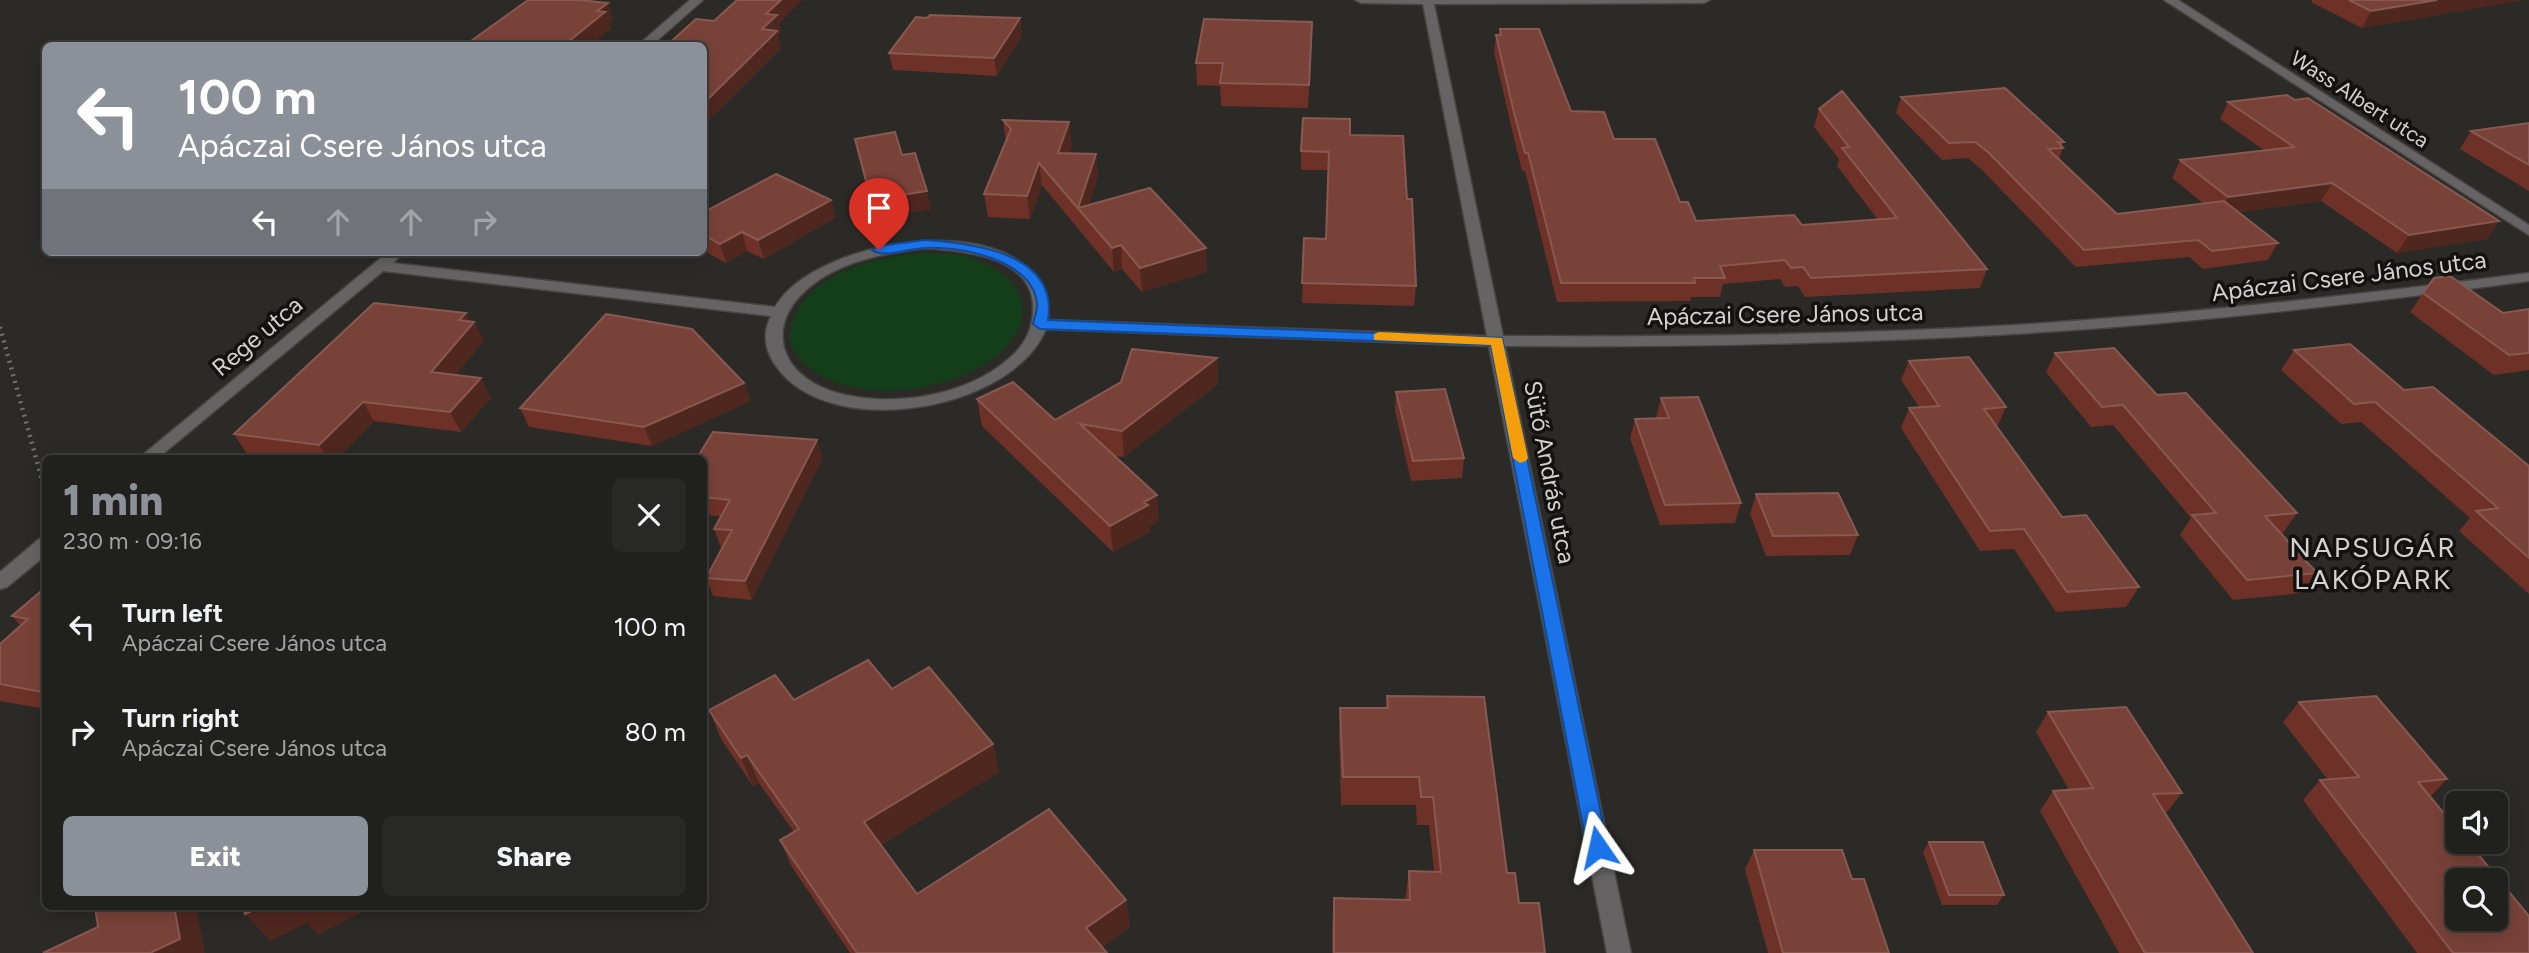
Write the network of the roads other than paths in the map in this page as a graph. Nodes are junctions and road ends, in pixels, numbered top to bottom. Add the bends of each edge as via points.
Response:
1 (697, 0) edge
2 (1362, 0) edge
3 (1704, 0) edge
4 (2170, 0) edge
5 (1428, 2) edge
6 (648, 42) edge
7 (2529, 231) edge
8 (392, 256) edge
9 (380, 266) junction
10 (2529, 277) edge
11 (779, 312) junction
12 (1040, 324) junction
13 (1497, 341) junction
14 (152, 455) edge
15 (42, 547) edge
16 (0, 582) edge
17 (1619, 953) edge

1 - 6 street
2 - 5 street
3 - 5 street
4 - 7 street, Wass Albert utca
5 - 13 street, Sütő András utca
8 - 9 street, Rege utca
9 - 11 street
9 - 14 street, Rege utca
10 - 13 street, Apáczai Csere János utca via 2207,316 1970,332
11 - 12 street via 801,286 837,264 879,250 925,244 968,246 1005,258 1032,277 1044,303
11 - 12 street via 771,340 780,366 805,387 844,401 891,404 940,397 985,381 1019,358 1040,331
12 - 13 street, Apáczai Csere János utca
13 - 17 street, Sütő András utca
15 - 16 street

